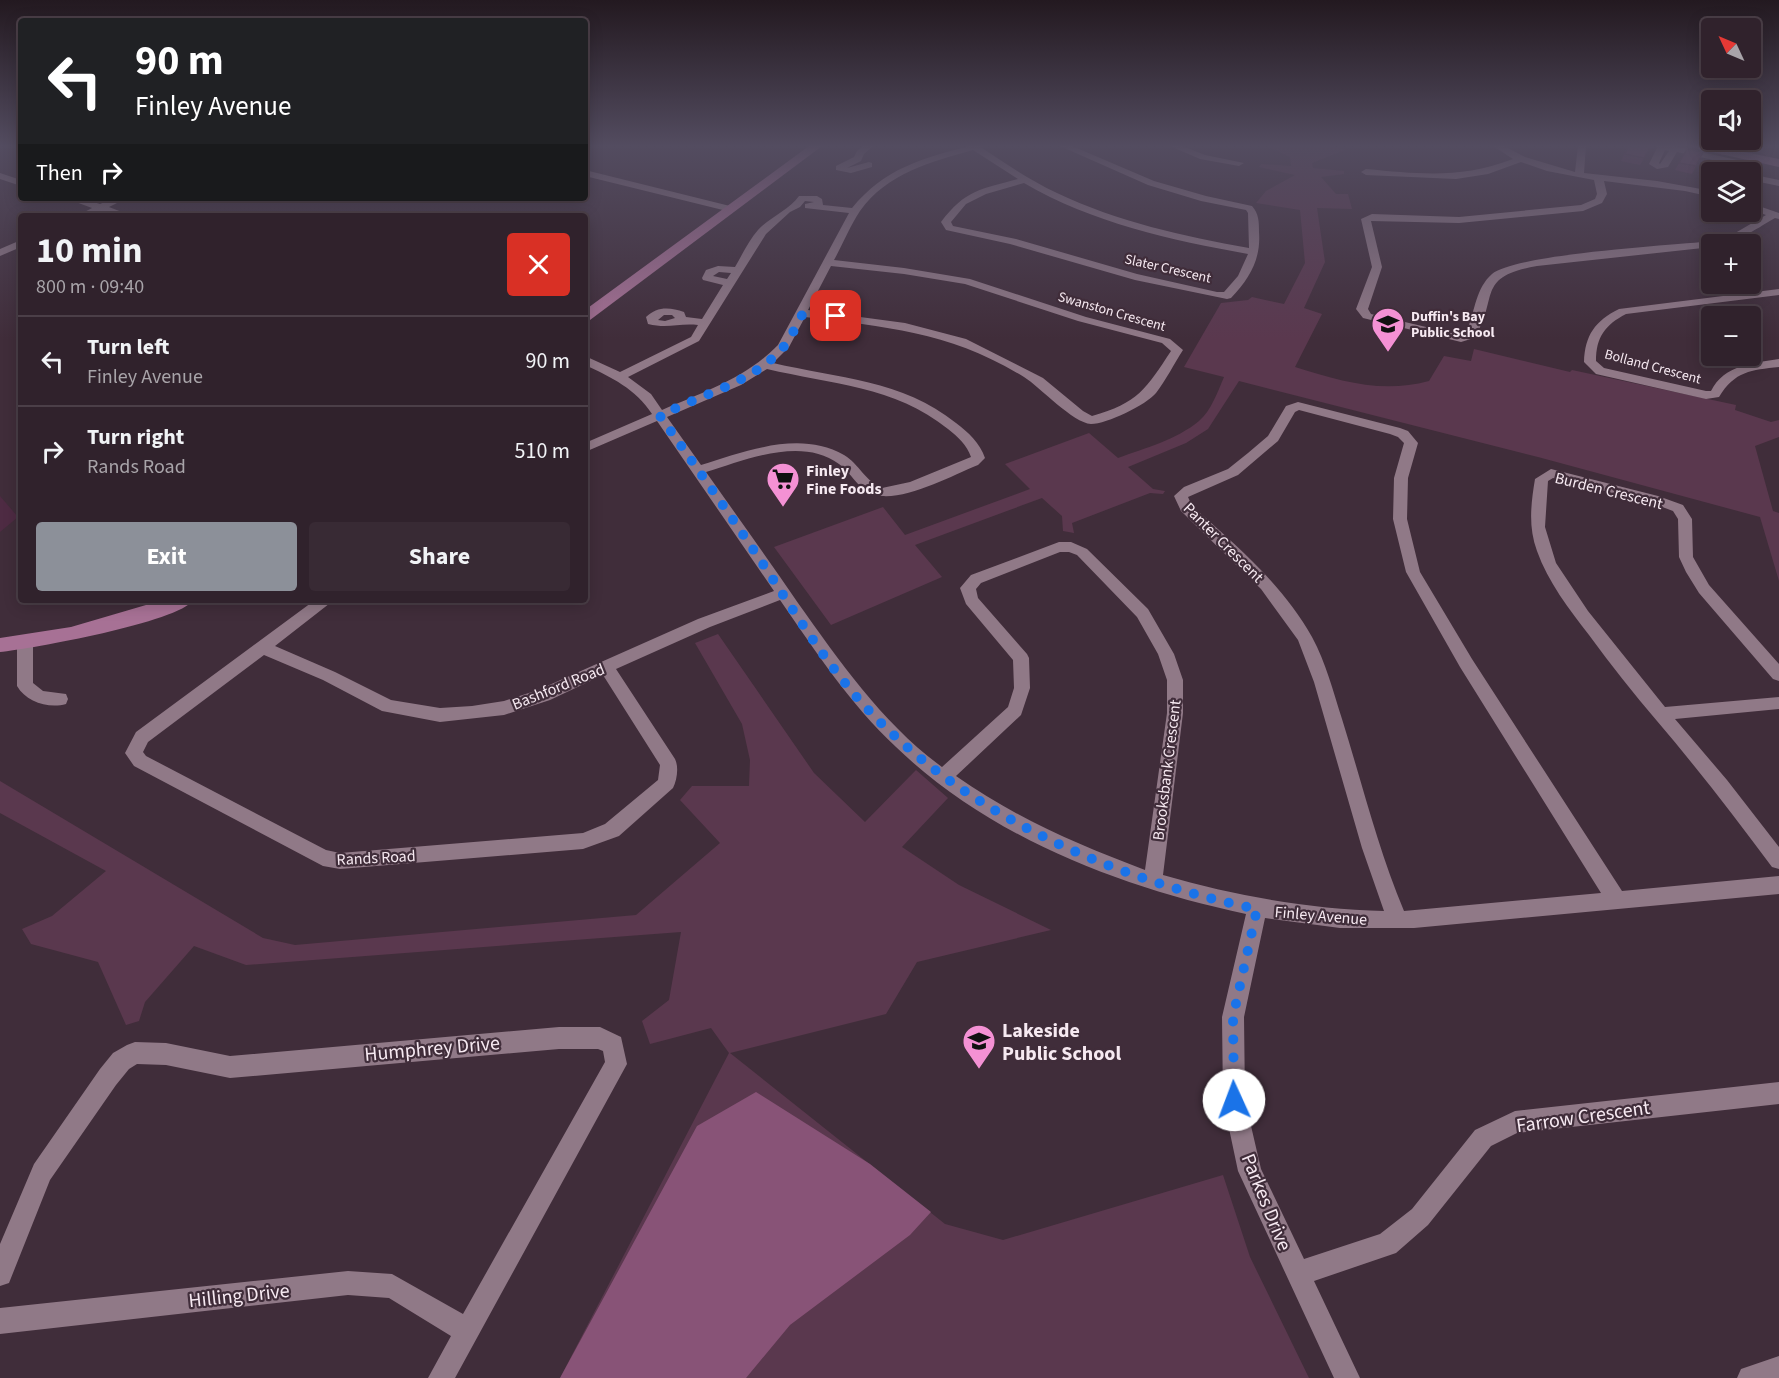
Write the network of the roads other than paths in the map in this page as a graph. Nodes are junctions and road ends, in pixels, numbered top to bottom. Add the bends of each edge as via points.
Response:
1 (729, 210) edge
2 (787, 210) edge
3 (842, 210) edge
4 (956, 210) edge
5 (1088, 210) edge
6 (1251, 210) edge
7 (1559, 210) edge
8 (855, 212) joint
9 (1777, 215) edge
10 (18, 244) edge
11 (1255, 252) junction
12 (0, 253) edge
13 (829, 262) junction
14 (738, 270) junction
15 (728, 283) junction
16 (1779, 292) edge
17 (803, 313) junction
18 (588, 316) edge
19 (681, 320) dead end
20 (704, 322) junction
21 (588, 361) edge
22 (1779, 363) edge
23 (765, 365) junction
24 (620, 377) junction
25 (660, 416) junction
26 (588, 447) edge
27 (699, 471) junction
28 (782, 594) junction
29 (175, 603) edge
30 (322, 603) edge
31 (25, 643) junction
32 (0, 645) edge
33 (262, 647) junction
34 (606, 667) junction
35 (1779, 675) edge
36 (60, 699) dead end
37 (1779, 704) edge
38 (1661, 714) junction
39 (944, 776) junction
40 (1779, 861) edge
41 (1153, 880) junction
42 (1779, 885) edge
43 (1617, 901) junction
44 (1257, 909) junction
45 (1398, 920) junction
46 (1779, 1093) edge
47 (0, 1274) edge
48 (1297, 1274) junction
49 (0, 1321) edge
50 (467, 1331) junction
51 (1779, 1369) edge
52 (441, 1378) edge
53 (1347, 1378) edge
54 (1750, 1378) edge

1 - 18 main road
2 - 14 street via 762,232
3 - 8 street
4 - 11 street, Slater Crescent via 946,222 950,228 1217,295 1227,296 1235,288
5 - 11 street via 1196,242
6 - 11 street
7 - 9 street via 1459,220 1372,216 1366,219 1377,267 1362,309 1367,316 1461,339 1470,336 1476,327 1484,288 1508,268 1714,244
8 - 13 street
10 - 12 street
13 - 17 street
13 - 17 street, Swanston Crescent via 966,281 1082,319 1166,341 1177,350 1150,392 1119,412 1091,420 1039,381 962,341 905,326
14 - 15 street
14 - 15 street via 718,269 707,278
15 - 20 street
16 - 22 street, Bolland Crescent via 1623,311 1606,319 1594,332 1590,362 1600,371 1706,395 1714,394 1723,380 1739,370
17 - 23 street via 783,347
19 - 20 street
20 - 24 street via 695,339
21 - 24 street, Finley Avenue
23 - 25 street via 737,382
23 - 27 street via 873,385 921,402 976,448 978,458 881,493 844,460 819,449 776,449
24 - 25 street, Finley Avenue via 647,397
25 - 26 street
25 - 27 street, Finley Avenue
27 - 28 street, Finley Avenue
28 - 34 street, Bashford Road via 704,623
28 - 39 street, Finley Avenue via 861,701
29 - 31 main road via 117,624
30 - 33 street, Rands Road
31 - 32 main road
31 - 36 street via 25,686 39,697
33 - 34 street, Bashford Road via 388,706 440,715 504,708
33 - 34 street, Rands Road via 141,737 134,753 140,760 323,858 340,861 583,841 612,830 667,783 669,764
35 - 38 street, Burden Crescent via 1693,572 1686,557 1685,519 1678,508 1551,473 1542,479 1539,497 1539,532 1548,563 1563,590
37 - 38 street
38 - 40 street, Burden Crescent
39 - 41 street, Finley Avenue via 987,806 1048,839 1106,865
39 - 41 street, Brooksbank Crescent via 1015,711 1022,688 1021,658 971,600 968,588 976,579 1059,547 1082,552 1143,613 1166,654 1175,680 1175,713
41 - 44 street, Finley Avenue
42 - 43 street, Finley Avenue
43 - 45 street, Finley Avenue
43 - 45 street, Panter Crescent via 1460,654 1413,572 1400,519 1401,478 1411,443 1395,431 1298,406 1290,409 1273,438 1233,472 1180,496 1186,508 1260,576 1305,640
44 - 45 street, Finley Avenue via 1319,917
44 - 48 street, Parkes Drive via 1233,1017 1234,1100 1251,1171
46 - 48 street, Farrow Crescent via 1515,1122 1483,1138 1420,1217 1387,1244
47 - 50 street, Humphrey Drive via 42,1172 108,1077 135,1053 166,1054 230,1067 442,1047 600,1038 613,1045 616,1064
48 - 53 street, Parkes Drive
49 - 50 street, Hilling Drive via 348,1283 392,1286
50 - 52 street, Humphrey Drive
51 - 54 street

